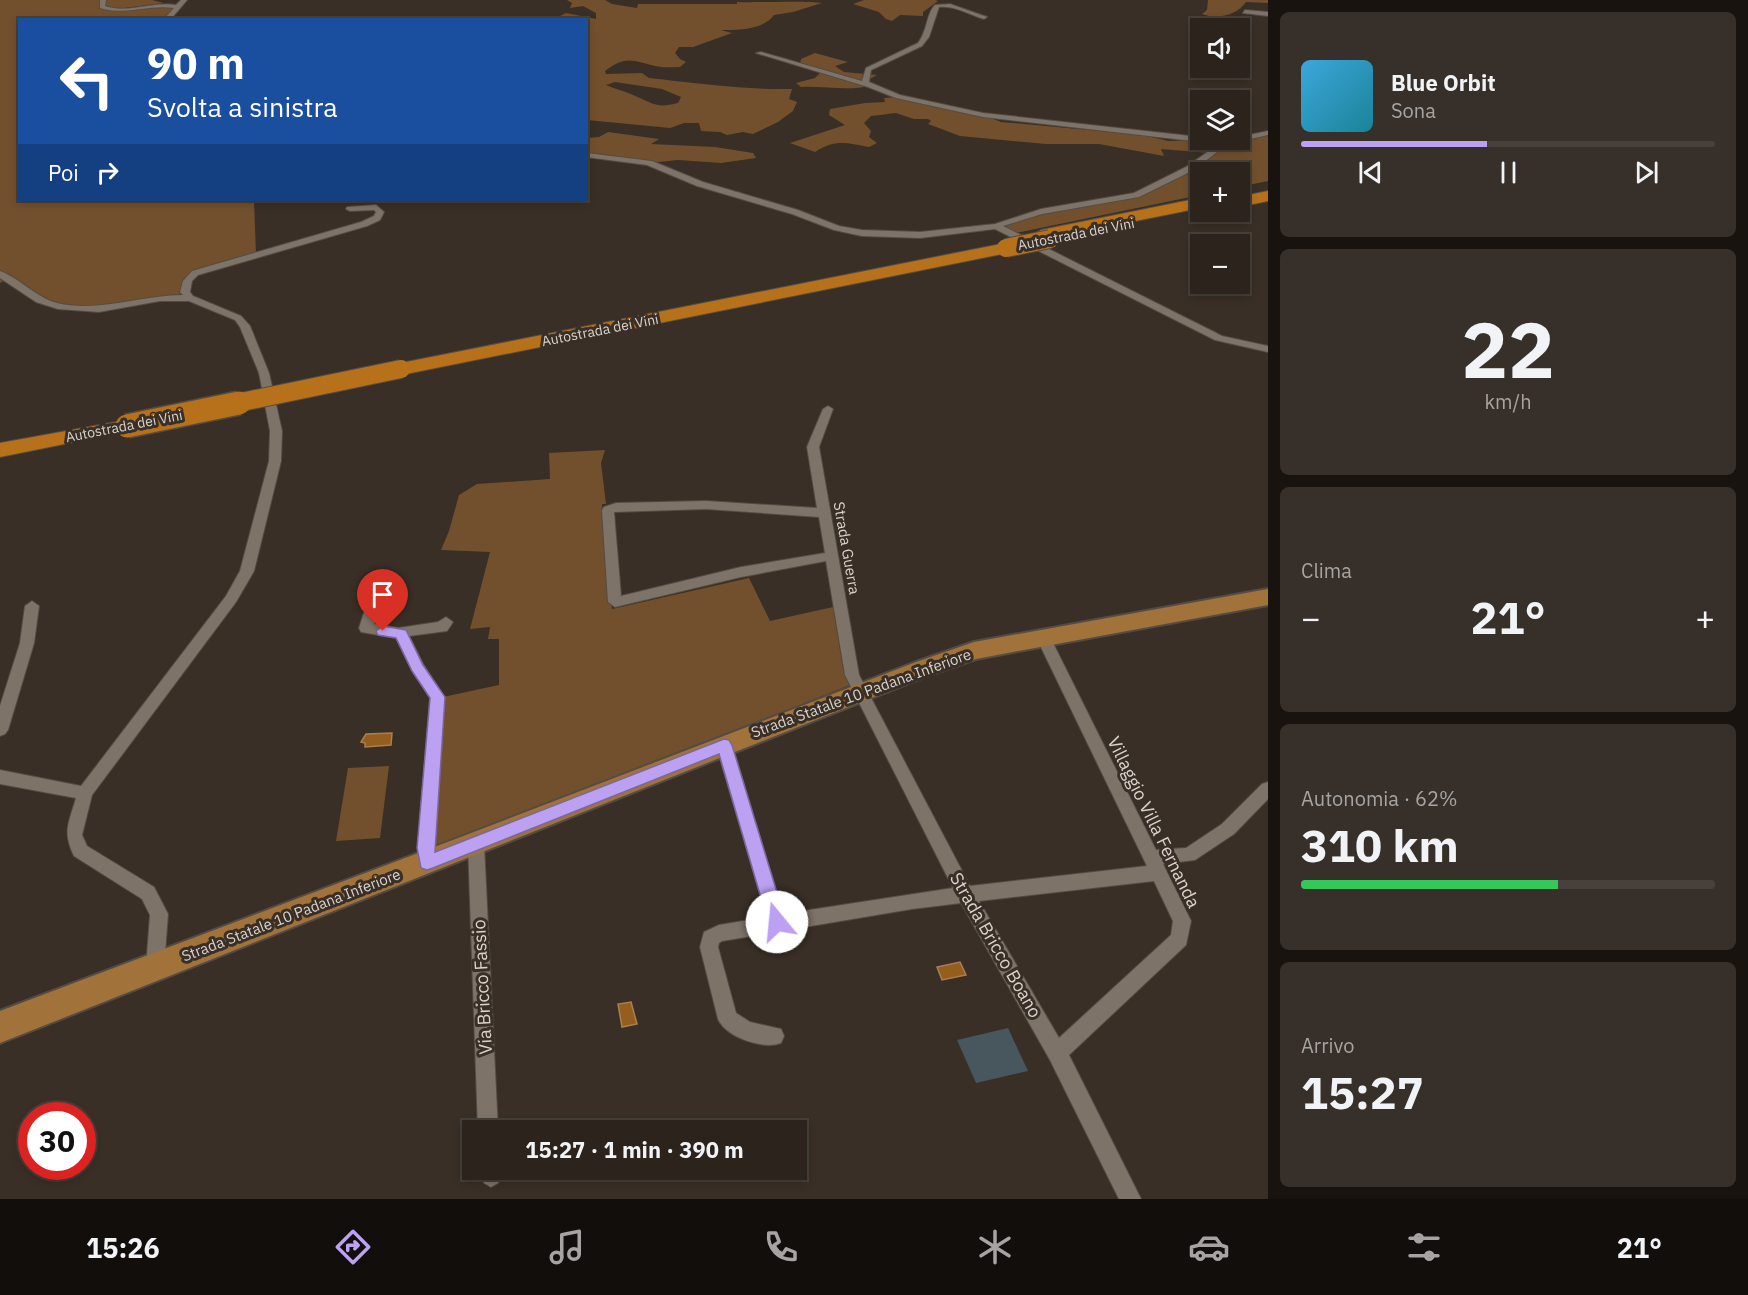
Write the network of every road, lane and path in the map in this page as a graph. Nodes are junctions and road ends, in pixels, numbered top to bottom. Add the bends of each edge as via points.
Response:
1 (103, 0) edge
2 (158, 0) edge
3 (180, 4) edge
4 (1245, 12) dead end
5 (1268, 14) edge
6 (984, 17) dead end
7 (168, 18) edge
8 (759, 53) dead end
9 (868, 85) junction
10 (1268, 134) edge
11 (1250, 137) edge
12 (1190, 138) edge
13 (1215, 150) edge
14 (588, 155) edge
15 (1268, 190) edge
16 (1250, 194) edge
17 (1268, 196) edge
18 (1250, 200) edge
19 (1190, 205) edge
20 (350, 209) dead end
21 (1190, 212) edge
22 (1045, 237) junction
23 (1001, 239) junction
24 (0, 274) edge
25 (190, 298) junction
26 (1268, 349) edge
27 (828, 409) dead end
28 (127, 421) junction
29 (0, 441) edge
30 (0, 450) edge
31 (825, 513) junction
32 (832, 556) junction
33 (1268, 597) edge
34 (375, 600) dead end
35 (32, 606) dead end
36 (446, 622) dead end
37 (401, 634) junction
38 (1043, 637) junction
39 (860, 692) junction
40 (0, 730) edge
41 (724, 745) junction
42 (0, 777) edge
43 (1268, 789) edge
44 (85, 793) junction
45 (476, 844) junction
46 (427, 862) junction
47 (1154, 865) junction
48 (966, 896) junction
49 (777, 922) junction
50 (155, 967) junction
51 (0, 1027) edge
52 (774, 1036) dead end
53 (1057, 1053) junction
54 (489, 1120) edge
55 (1130, 1199) edge

1 - 3 street via 102,7 114,10
2 - 3 street
3 - 7 street
4 - 5 street
6 - 9 street via 955,5 937,6 927,39 868,69
8 - 9 street
9 - 12 street via 898,97 1001,118
10 - 11 street
13 - 23 street via 1189,169 1136,195 1041,212
14 - 23 street via 650,164 837,228 862,233
15 - 16 highway
17 - 18 highway
19 - 22 highway, Autostrada dei Vini
20 - 25 street via 374,207 380,212 364,225 195,273 186,285 185,292
21 - 22 highway, Autostrada dei Vini
22 - 23 highway, Autostrada dei Vini, bridge
23 - 26 street via 1074,267 1213,336
23 - 28 highway, Autostrada dei Vini, bridge
24 - 25 street via 39,300 58,306 99,309 160,298
25 - 44 street via 238,318 245,326 261,364 276,431 275,461 247,572 231,599
27 - 31 street, Strada Guerra via 813,447
28 - 29 highway, Autostrada dei Vini
28 - 30 highway, Autostrada dei Vini
31 - 32 street, Strada Guerra
31 - 32 street via 706,505 608,510 615,602 741,572
32 - 39 street, Strada Guerra via 852,675
33 - 38 main road, Strada Statale 10 Padana Inferiore
34 - 37 street via 366,628
35 - 40 street via 27,643
36 - 37 street via 442,627
37 - 46 street via 437,697
38 - 39 main road, Strada Statale 10 Padana Inferiore via 974,651
38 - 47 street, Villaggio Villa Fernanda
39 - 41 main road, Strada Statale 10 Padana Inferiore
39 - 48 street, Strada Bricco Boano
41 - 45 main road, Strada Statale 10 Padana Inferiore
41 - 49 street
42 - 44 street
43 - 47 street via 1228,829 1189,855
44 - 50 street via 74,835 80,851 148,893 159,914
45 - 46 main road, Strada Statale 10 Padana Inferiore
45 - 54 street, Via Bricco Fassio
46 - 50 main road, Strada Statale 10 Padana Inferiore
47 - 48 street
47 - 53 street, Villaggio Villa Fernanda via 1182,921 1180,939
48 - 49 street
48 - 53 street, Strada Bricco Boano
49 - 52 street via 710,938 728,1019 747,1031
50 - 51 main road, Strada Statale 10 Padana Inferiore
53 - 55 street, Strada Bricco Boano

